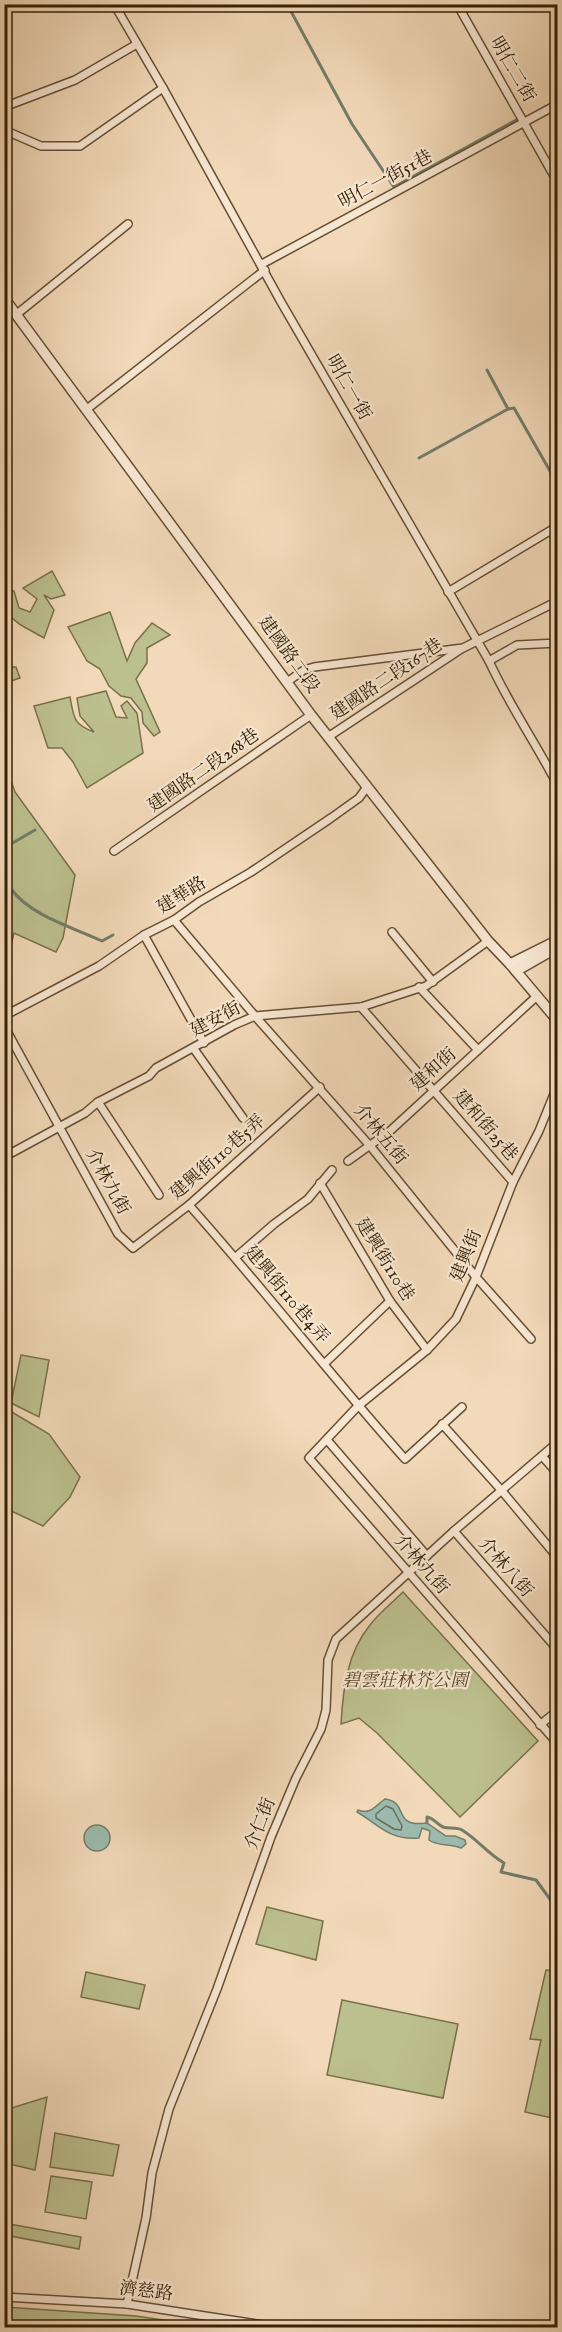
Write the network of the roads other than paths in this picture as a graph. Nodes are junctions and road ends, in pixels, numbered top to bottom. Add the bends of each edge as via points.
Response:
1 (114, 4) edge
2 (457, 4) edge
3 (138, 44) junction
4 (163, 88) junction
5 (558, 104) edge
6 (4, 107) edge
7 (525, 123) junction
8 (4, 130) edge
9 (558, 183) edge
10 (128, 224) dead end
11 (263, 267) junction
12 (4, 298) edge
13 (16, 314) junction
14 (87, 409) junction
15 (558, 526) edge
16 (448, 592) junction
17 (558, 601) edge
18 (476, 641) junction
19 (558, 642) edge
20 (463, 648) junction
21 (489, 661) junction
22 (287, 682) junction
23 (311, 715) junction
24 (328, 737) junction
25 (558, 786) edge
26 (367, 787) junction
27 (114, 851) dead end
28 (174, 920) junction
29 (392, 932) dead end
30 (144, 935) junction
31 (558, 940) edge
32 (488, 941) junction
33 (558, 947) edge
34 (513, 967) junction
35 (433, 982) junction
36 (419, 987) junction
37 (537, 996) junction
38 (361, 1007) junction
39 (4, 1016) edge
40 (255, 1016) junction
41 (558, 1021) edge
42 (4, 1026) edge
43 (204, 1043) junction
44 (194, 1049) junction
45 (478, 1050) junction
46 (558, 1084) edge
47 (320, 1088) junction
48 (434, 1090) junction
49 (98, 1102) junction
50 (243, 1118) dead end
51 (60, 1127) junction
52 (369, 1144) junction
53 (4, 1157) edge
54 (348, 1161) dead end
55 (332, 1170) dead end
56 (513, 1182) junction
57 (320, 1183) junction
58 (159, 1195) dead end
59 (189, 1205) junction
60 (133, 1248) joint
61 (236, 1257) junction
62 (476, 1277) junction
63 (390, 1301) junction
64 (531, 1340) dead end
65 (427, 1350) junction
66 (324, 1364) junction
67 (358, 1406) junction
68 (462, 1407) dead end
69 (442, 1424) junction
70 (327, 1441) junction
71 (558, 1442) edge
72 (542, 1456) junction
73 (558, 1474) edge
74 (502, 1491) junction
75 (453, 1531) junction
76 (427, 1556) junction
77 (558, 1558) edge
78 (408, 1574) junction
79 (558, 1650) edge
80 (558, 1710) edge
81 (540, 1725) junction
82 (558, 1744) edge
83 (4, 2297) edge
84 (127, 2304) junction
85 (283, 2328) edge

1 - 3 street, 明仁一街
2 - 7 street, 明仁二街
3 - 4 street, 明仁一街
3 - 6 street via 75,80
4 - 8 street via 80,146 41,146
4 - 11 street, 明仁一街
5 - 7 street, 明仁一街51巷
7 - 9 street, 明仁二街
7 - 11 street, 明仁一街51巷
10 - 13 street
11 - 14 street, 明仁一街51巷
11 - 16 street, 明仁一街
12 - 13 street, 建國路二段
13 - 14 street, 建國路二段
14 - 22 street, 建國路二段
15 - 16 street
16 - 18 street, 明仁一街
17 - 18 street, 建國路二段167巷
18 - 20 street, 建國路二段167巷
18 - 21 street, 明仁一街
19 - 21 street via 517,645
20 - 22 street via 315,667
20 - 24 street, 建國路二段167巷
21 - 25 street, 明仁一街
22 - 23 street, 建國路二段
23 - 24 street, 建國路二段
23 - 27 street, 建國路二段268巷
24 - 26 street, 建國路二段
26 - 28 street, 建華路 via 331,818
26 - 32 street, 建國路二段
28 - 30 street, 建華路
28 - 40 street, 介林五街
29 - 35 street
30 - 39 street, 建華路 via 99,966
30 - 43 street
31 - 34 street
32 - 34 street, 建國路二段
32 - 35 street, 建安街
33 - 34 street
34 - 37 street, 建國路二段
35 - 36 street, 建安街
36 - 38 street, 建安街
36 - 45 street
37 - 41 street, 建國路二段
37 - 45 street, 建和街
38 - 40 street, 建安街
38 - 48 street, 建和街25巷
40 - 43 street, 建安街
40 - 47 street, 介林五街
42 - 51 street, 介林九街
43 - 44 street, 建安街
44 - 49 street, 建安街
44 - 50 street
45 - 48 street, 建和街
46 - 56 street, 建興街
47 - 52 street, 介林五街
47 - 59 street, 建興街110巷5弄
48 - 52 street, 建和街 via 390,1131
48 - 56 street, 建和街25巷
49 - 51 street, 建安街
49 - 58 street
51 - 53 street, 建安街
51 - 60 street, 介林九街 via 118,1234
52 - 54 street, 建和街
52 - 62 street, 介林五街
55 - 57 street
56 - 62 street, 建興街
57 - 61 street via 308,1199
57 - 63 street, 建興街110巷
59 - 60 street, 建興街110巷5弄
59 - 61 street, 建興街110巷4弄
61 - 66 street, 建興街110巷4弄
62 - 64 street, 介林五街
62 - 65 street, 建興街 via 456,1319
63 - 65 street, 建興街110巷
63 - 66 street
65 - 67 street, 建興街
66 - 67 street, 建興街110巷4弄
67 - 69 street, 建興街110巷4弄 via 405,1459
67 - 70 street, 介林九街
68 - 69 street
69 - 74 street
70 - 76 street
70 - 78 street, 介林九街 via 309,1458
71 - 72 street, 介仁街
72 - 73 street
72 - 74 street, 介仁街
74 - 75 street, 介仁街
74 - 77 street
75 - 76 street, 介仁街
75 - 79 street, 介林八街
76 - 78 street, 介仁街
78 - 81 street, 介林九街
78 - 84 street, 介仁街 via 336,1639 328,1660 326,1710 321,1729 272,1837 163,2128
80 - 81 street
81 - 82 street, 介林九街
83 - 84 street, 濟慈路
84 - 85 street, 濟慈路

